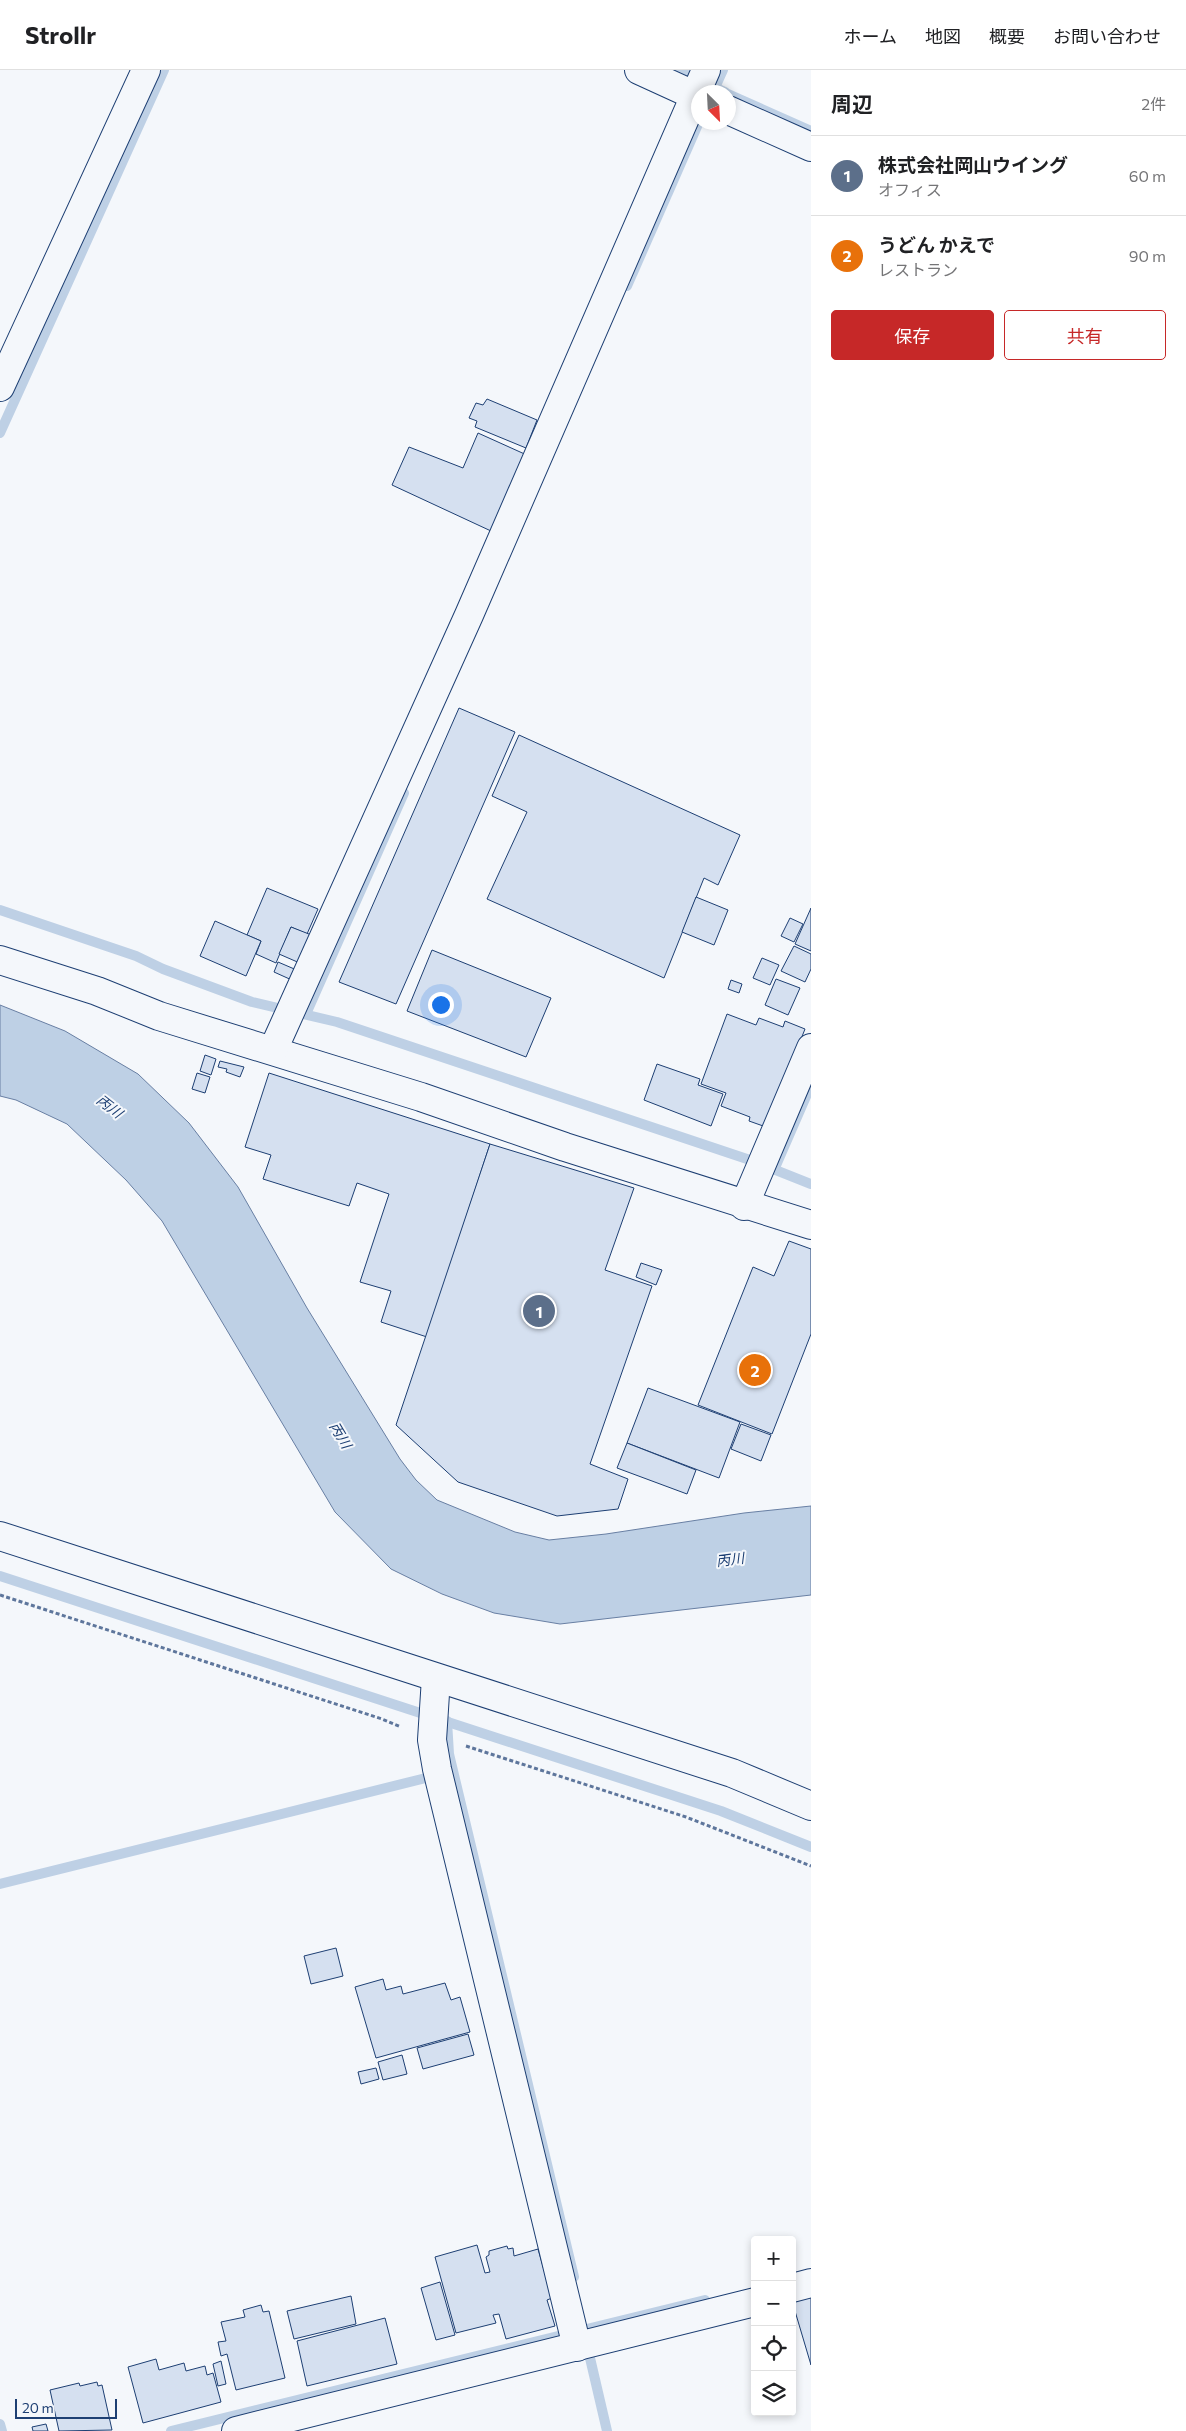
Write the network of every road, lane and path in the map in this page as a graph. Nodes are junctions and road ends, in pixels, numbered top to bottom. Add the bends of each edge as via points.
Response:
1 (146, 70) edge
2 (639, 70) edge
3 (700, 84) edge
4 (736, 114) edge
5 (811, 147) edge
6 (0, 387) edge
7 (0, 960) edge
8 (811, 1048) edge
9 (273, 1050) junction
10 (744, 1206) junction
11 (811, 1225) edge
12 (0, 1536) edge
13 (0, 1595) edge
14 (435, 1690) junction
15 (432, 1735) junction
16 (462, 1745) dead end
17 (811, 1806) edge
18 (811, 1866) edge
19 (811, 2284) edge
20 (796, 2287) edge
21 (751, 2303) edge
22 (575, 2336) junction
23 (236, 2431) edge

1 - 6 street
2 - 3 street
3 - 9 street via 465,624
4 - 5 street
7 - 9 street via 97,991 160,1016
8 - 10 street
9 - 10 street via 421,1096
10 - 11 street
12 - 14 street
13 - 15 path
14 - 15 street
14 - 17 street via 732,1773
15 - 22 street
16 - 18 path via 686,1817
19 - 20 street
21 - 22 street
22 - 23 street

